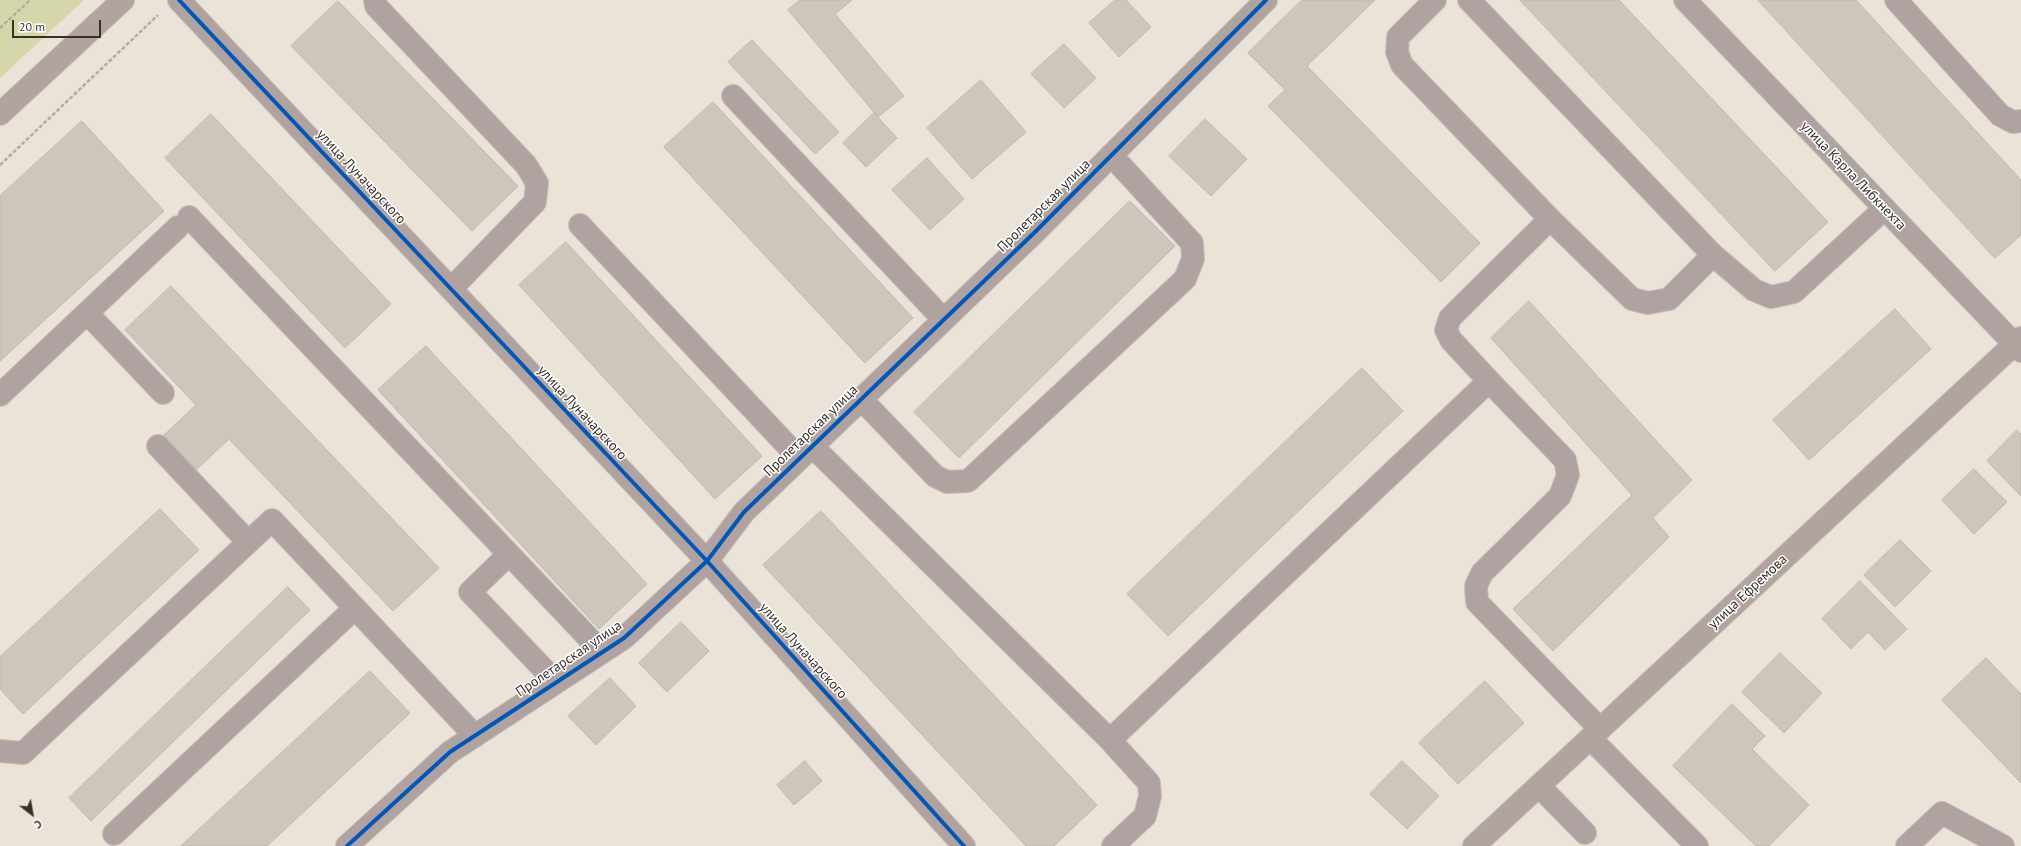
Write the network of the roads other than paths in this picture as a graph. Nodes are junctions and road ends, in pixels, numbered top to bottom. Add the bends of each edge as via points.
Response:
1 (123, 0) edge
2 (374, 0) edge
3 (1266, 0) edge
4 (1435, 0) edge
5 (1469, 0) edge
6 (1685, 0) edge
7 (1896, 0) edge
8 (171, 6) edge
9 (733, 96) dead end
10 (0, 114) edge
11 (2021, 121) edge
12 (1111, 155) junction
13 (1884, 209) junction
14 (1550, 218) junction
15 (580, 224) dead end
16 (1712, 255) junction
17 (451, 289) junction
18 (88, 313) junction
19 (943, 319) junction
20 (2019, 344) edge
21 (1489, 381) junction
22 (163, 393) dead end
23 (0, 395) edge
24 (861, 399) junction
25 (158, 446) dead end
26 (805, 452) junction
27 (248, 542) junction
28 (510, 554) junction
29 (707, 562) junction
30 (355, 608) junction
31 (602, 652) junction
32 (556, 682) junction
33 (1595, 734) junction
34 (475, 736) junction
35 (1110, 740) junction
36 (0, 751) edge
37 (1539, 786) junction
38 (1585, 833) dead end
39 (114, 834) dead end
40 (347, 846) edge
41 (964, 846) edge
42 (1113, 846) edge
43 (1474, 846) edge
44 (1697, 846) edge
45 (1907, 846) edge
46 (2003, 846) edge

1 - 10 main road
2 - 17 street via 376,6 526,165 537,184 535,202
3 - 12 street, Пролетарская улица
4 - 14 street via 1398,37 1397,52 1402,65
5 - 16 street
6 - 13 street, улица Карла Либкнехта
7 - 11 street via 2000,115 2013,122
8 - 17 street, улица Луначарского
9 - 19 street
12 - 19 street, Пролетарская улица
12 - 24 street via 1192,243 1193,259 1185,279 968,481 947,482 934,476
13 - 16 street via 1794,292 1771,297 1754,290
13 - 20 street, улица Карла Либкнехта
14 - 16 street via 1632,299 1648,303 1669,299
14 - 21 street via 1450,318 1446,330 1451,340
15 - 26 street
17 - 29 street, улица Луначарского
18 - 22 street
18 - 23 street
18 - 28 street via 183,222
19 - 24 street, Пролетарская улица
20 - 33 main road, улица Ефремова
21 - 33 street via 1565,460 1568,475 1560,496 1482,573 1476,586 1477,602
21 - 35 street
24 - 26 street, Пролетарская улица
25 - 27 street
26 - 29 street, Пролетарская улица via 744,512
26 - 35 street
27 - 30 street via 272,520
27 - 36 street via 24,753
28 - 31 street
28 - 32 street via 470,592
29 - 31 street, Пролетарская улица via 624,638
29 - 41 street, улица Луначарского
30 - 34 street
30 - 39 street
31 - 32 street, Пролетарская улица
32 - 34 street, Пролетарская улица
33 - 37 main road, улица Ефремова
33 - 44 street
34 - 40 street, Пролетарская улица via 450,752
35 - 42 street via 1149,783 1150,796 1146,816
37 - 38 street
37 - 43 main road, улица Ефремова
45 - 46 street via 1942,813

